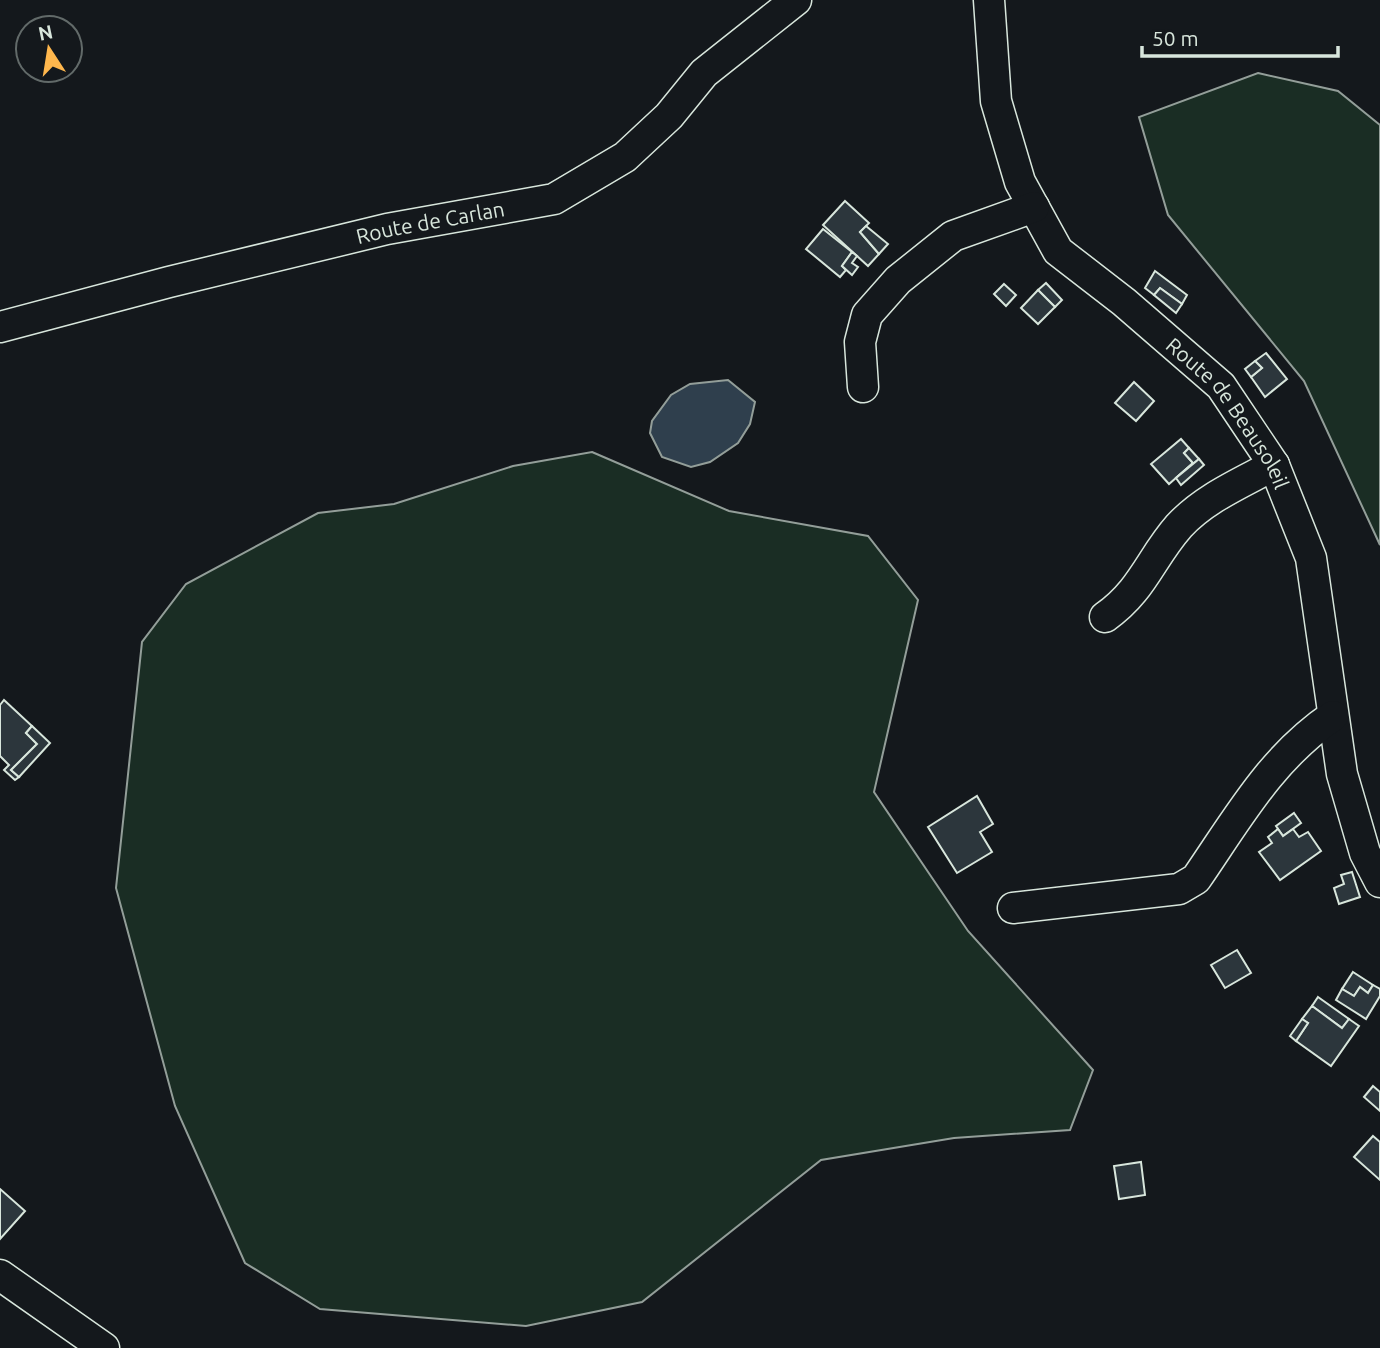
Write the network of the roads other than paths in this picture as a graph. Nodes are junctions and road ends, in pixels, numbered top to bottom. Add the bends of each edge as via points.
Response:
1 (796, 0) edge
2 (989, 0) edge
3 (1034, 207) junction
4 (0, 327) edge
5 (863, 387) dead end
6 (1274, 465) junction
7 (1105, 617) dead end
8 (1333, 716) junction
9 (1380, 882) edge
10 (1013, 908) dead end
11 (0, 1275) edge
12 (104, 1348) edge

1 - 4 street, Route de Carlan via 704,73 669,116 625,157 554,198 387,229
2 - 3 street, Route de Beausoleil via 996,101 1020,181
3 - 5 street via 953,236 898,280 867,315 860,342
3 - 6 street, Route de Beausoleil via 1058,251 1221,386
6 - 7 street via 1204,503 1155,554 1143,581 1124,603
6 - 8 street, Route de Beausoleil via 1311,558
8 - 9 street, Route de Beausoleil via 1342,774 1366,853
8 - 10 street via 1303,736 1278,761 1196,879 1179,889
11 - 12 street

